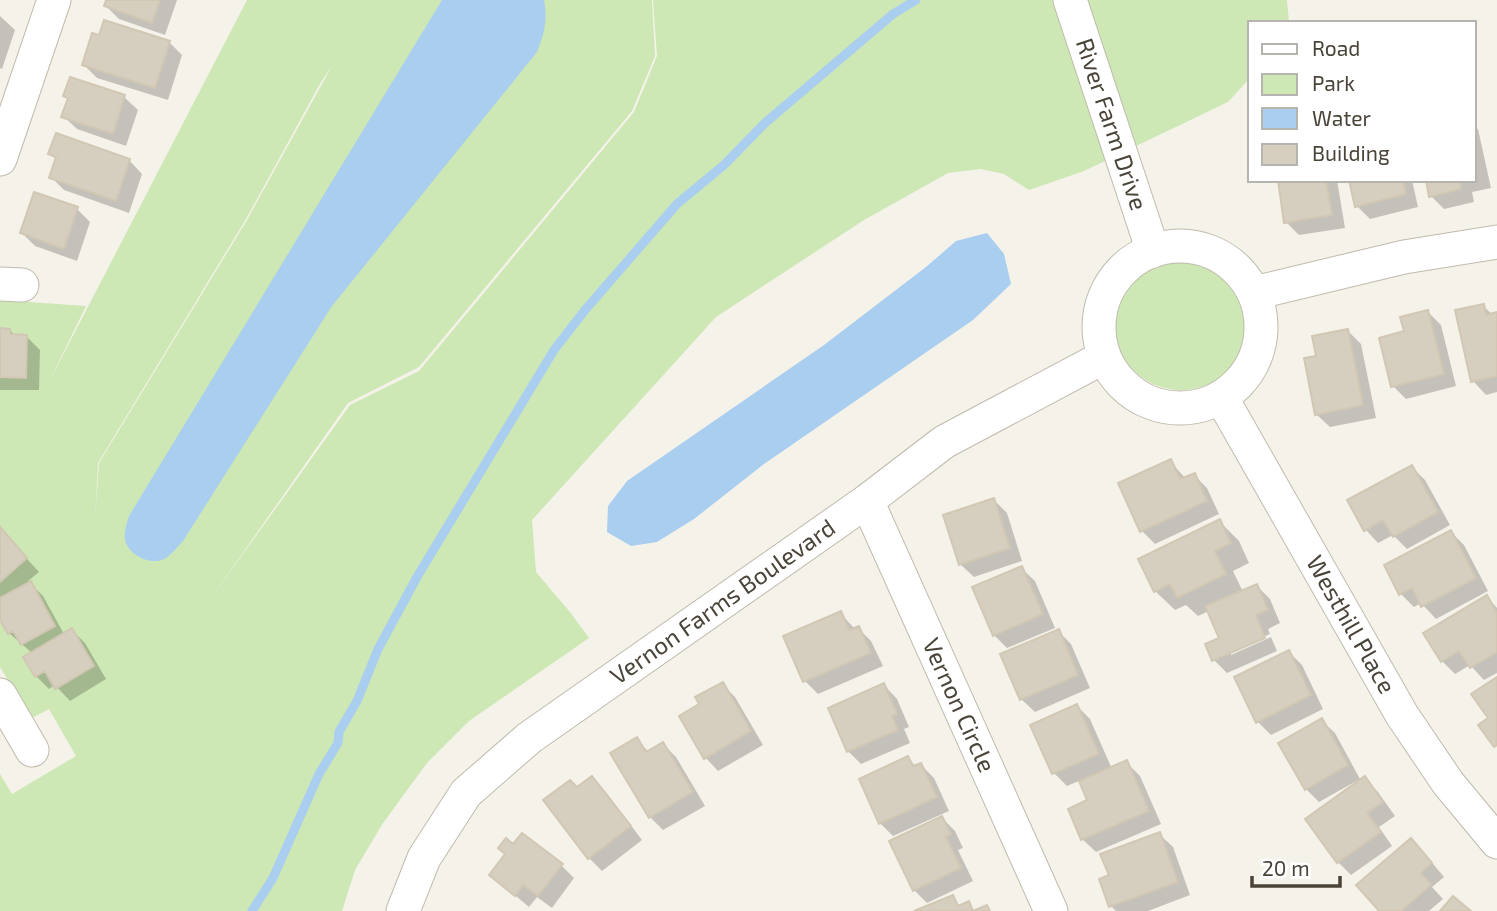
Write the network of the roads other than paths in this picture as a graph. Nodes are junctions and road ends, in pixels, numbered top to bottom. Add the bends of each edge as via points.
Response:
1 (54, 0) edge
2 (1070, 0) edge
3 (0, 159) edge
4 (1497, 242) edge
5 (1153, 251) junction
6 (1254, 293) junction
7 (1104, 357) junction
8 (1222, 397) junction
9 (867, 501) junction
10 (0, 695) edge
11 (32, 750) dead end
12 (1494, 832) edge
13 (403, 911) edge
14 (1051, 911) edge

1 - 3 street
2 - 5 street, River Farm Drive
4 - 6 street via 1404,257
5 - 6 street via 1189,246 1216,253 1239,270
5 - 7 street via 1136,258 1115,277 1102,302 1098,330
6 - 8 street via 1261,316 1260,340 1253,362
7 - 8 street via 1126,387 1167,408 1196,407
7 - 9 street, Vernon Farms Boulevard via 944,442
8 - 12 street, Westhill Place via 1402,716 1448,783
9 - 13 street, Vernon Farms Boulevard via 529,738 476,784 424,858
9 - 14 street, Vernon Circle
10 - 11 street

